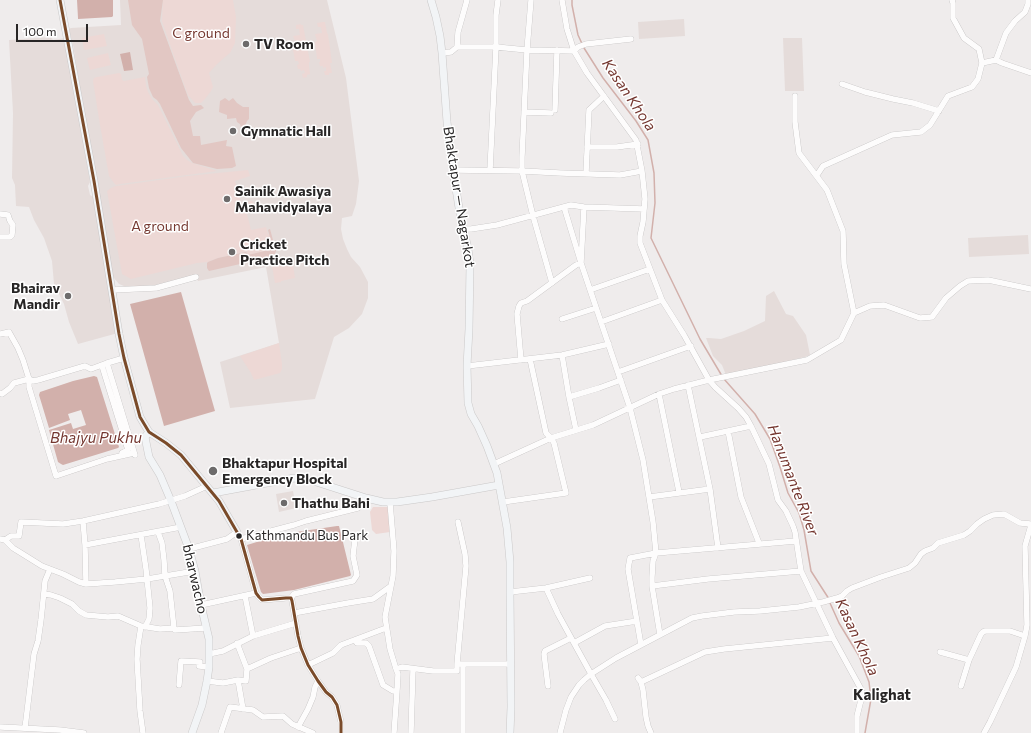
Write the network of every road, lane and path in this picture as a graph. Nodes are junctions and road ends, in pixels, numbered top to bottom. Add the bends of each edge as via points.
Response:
1 (60, 0) edge
2 (430, 0) edge
3 (467, 0) edge
4 (498, 0) edge
5 (531, 0) edge
6 (562, 0) edge
7 (952, 0) edge
8 (1028, 0) edge
9 (631, 39) dead end
10 (457, 46) junction
11 (496, 47) junction
12 (576, 49) junction
13 (527, 50) junction
14 (557, 50) junction
15 (442, 53) junction
16 (996, 60) junction
17 (982, 63) junction
18 (1031, 73) edge
19 (842, 84) dead end
20 (604, 96) junction
21 (795, 96) dead end
22 (939, 111) junction
23 (524, 112) junction
24 (638, 144) junction
25 (587, 147) junction
26 (453, 170) junction
27 (490, 170) junction
28 (522, 171) junction
29 (642, 171) junction
30 (586, 173) junction
31 (817, 175) junction
32 (564, 207) junction
33 (584, 207) junction
34 (644, 209) junction
35 (0, 214) edge
36 (533, 216) junction
37 (463, 229) junction
38 (0, 237) edge
39 (581, 263) junction
40 (650, 269) junction
41 (196, 277) dead end
42 (552, 283) junction
43 (1031, 289) edge
44 (112, 290) junction
45 (590, 290) junction
46 (662, 300) junction
47 (596, 308) junction
48 (854, 314) junction
49 (562, 319) dead end
50 (601, 322) junction
51 (0, 334) edge
52 (609, 344) junction
53 (691, 346) junction
54 (562, 355) junction
55 (124, 358) junction
56 (530, 359) junction
57 (521, 360) junction
58 (105, 364) junction
59 (467, 366) junction
60 (618, 372) junction
61 (29, 379) junction
62 (621, 380) junction
63 (709, 380) junction
64 (688, 385) junction
65 (0, 393) edge
66 (659, 394) junction
67 (569, 397) junction
68 (630, 408) junction
69 (751, 426) junction
70 (576, 430) junction
71 (728, 431) junction
72 (149, 432) junction
73 (700, 437) junction
74 (551, 438) junction
75 (107, 459) junction
76 (494, 464) junction
77 (499, 485) junction
78 (207, 486) junction
79 (710, 489) junction
80 (679, 492) junction
81 (213, 493) junction
82 (649, 497) junction
83 (171, 501) junction
84 (390, 502) junction
85 (502, 502) junction
86 (358, 508) dead end
87 (83, 521) junction
88 (458, 522) dead end
89 (1031, 525) edge
90 (181, 527) junction
91 (158, 532) junction
92 (237, 532) junction
93 (141, 535) junction
94 (3, 539) edge
95 (241, 539) junction
96 (355, 539) dead end
97 (796, 541) junction
98 (759, 543) junction
99 (85, 545) junction
100 (718, 548) junction
101 (189, 550) junction
102 (656, 553) junction
103 (50, 570) junction
104 (801, 570) junction
105 (195, 571) junction
106 (165, 576) junction
107 (590, 578) dead end
108 (148, 579) junction
109 (86, 584) junction
110 (391, 586) junction
111 (652, 586) junction
112 (546, 588) junction
113 (510, 592) junction
114 (256, 593) junction
115 (44, 594) junction
116 (244, 596) junction
117 (291, 598) junction
118 (820, 603) junction
119 (201, 605) junction
120 (294, 613) junction
121 (637, 621) junction
122 (296, 623) junction
123 (143, 627) junction
124 (174, 628) junction
125 (206, 628) junction
126 (386, 628) junction
127 (660, 635) junction
128 (253, 636) junction
129 (1025, 636) junction
130 (833, 638) junction
131 (355, 640) junction
132 (573, 640) junction
133 (237, 643) junction
134 (641, 645) junction
135 (301, 648) junction
136 (940, 652) dead end
137 (209, 654) junction
138 (969, 660) junction
139 (460, 664) junction
140 (510, 664) junction
141 (308, 665) junction
142 (209, 667) junction
143 (247, 668) junction
144 (396, 669) junction
145 (412, 669) junction
146 (591, 674) junction
147 (238, 680) junction
148 (207, 681) junction
149 (318, 681) junction
150 (179, 685) dead end
151 (548, 686) dead end
152 (961, 686) dead end
153 (397, 691) junction
154 (243, 708) junction
155 (615, 719) dead end
156 (0, 727) edge
157 (298, 727) junction
158 (25, 728) junction
159 (51, 731) edge
160 (84, 733) edge
161 (143, 733) edge
162 (192, 733) edge
163 (221, 733) edge
164 (313, 733) edge
165 (341, 733) edge
166 (394, 733) edge
167 (411, 733) edge
168 (463, 733) edge
169 (510, 733) edge
170 (560, 733) edge
171 (651, 733) edge
172 (853, 733) edge
173 (857, 733) edge
174 (984, 733) edge

1 - 44 main road
2 - 15 main road, Bhaktapur — Nagarkot
3 - 10 street
4 - 11 street
5 - 13 street
6 - 12 street via 567,29
7 - 17 street via 953,18 964,38 979,49
8 - 16 street via 1025,12 1006,33
9 - 12 street via 586,44
10 - 11 street
10 - 15 street via 451,52
11 - 13 street
11 - 27 street
12 - 14 street
12 - 20 street via 586,73
13 - 14 street
13 - 23 street
14 - 23 street via 553,111
15 - 26 main road, Bhaktapur — Nagarkot
16 - 17 street
16 - 18 street
17 - 22 street via 978,79 972,87 948,96
19 - 22 street
20 - 24 street
20 - 25 street via 589,110
21 - 31 street via 799,153
22 - 31 street via 930,125 921,132 892,135 823,166
23 - 28 street
24 - 25 street
24 - 29 street
25 - 30 street
26 - 27 street
26 - 37 main road, Bhaktapur — Nagarkot
27 - 28 street
28 - 30 street
28 - 36 street
29 - 30 street via 620,175
29 - 34 street
31 - 48 street via 828,190 843,231 844,264
32 - 33 street
32 - 36 street
32 - 39 street
33 - 34 street
33 - 39 street
34 - 40 street via 640,243
35 - 38 street via 8,215 13,225 10,237
36 - 37 street via 497,225
36 - 42 street
37 - 59 main road, Bhaktapur — Nagarkot via 470,265
39 - 42 street
39 - 45 street
40 - 45 street
40 - 46 street
41 - 44 street via 156,288
42 - 57 street via 519,306 517,314
43 - 48 street via 988,280 968,281 946,298 932,317 920,318 884,305 870,306
44 - 55 main road
45 - 47 street
46 - 50 street
46 - 53 street
47 - 49 street
47 - 50 street
48 - 63 street via 841,340 807,360
50 - 52 street
51 - 61 street via 9,332
52 - 54 street
52 - 60 street
53 - 60 street
53 - 63 street
54 - 56 street
54 - 67 street
55 - 58 street
55 - 72 main road via 140,417
56 - 57 street
56 - 74 street via 546,432
57 - 59 street
58 - 61 street via 91,369 85,366 33,381
58 - 75 street via 128,450
58 - 75 street via 134,454
59 - 76 main road, Bhaktapur — Nagarkot via 468,407
60 - 62 street
61 - 65 street via 14,383
61 - 75 street via 29,387 56,476
62 - 67 street
62 - 68 street
63 - 64 street
63 - 69 street via 738,408
64 - 66 street
64 - 73 street
66 - 68 street
66 - 80 street
67 - 70 street
68 - 70 street
68 - 82 street
69 - 71 street
69 - 97 street via 768,464 778,500 793,526
70 - 74 street
71 - 73 street
71 - 98 street via 741,497
72 - 78 main road via 181,455
72 - 83 main road, bharwacho via 145,436 149,457
73 - 79 street
74 - 76 street
74 - 85 street via 566,493
76 - 77 main road, Bhaktapur — Nagarkot
77 - 84 main road
77 - 85 main road, Bhaktapur — Nagarkot
78 - 81 main road
78 - 83 street
79 - 80 street
79 - 100 street
80 - 82 street
81 - 84 main road via 294,478
81 - 92 main road
82 - 102 street
83 - 87 street
83 - 90 main road, bharwacho
84 - 110 street via 394,551
85 - 113 main road, Bhaktapur — Nagarkot via 508,543
86 - 95 street
87 - 94 street via 63,524 21,522 19,536
87 - 99 street
88 - 139 street via 466,566
89 - 118 street via 1020,523 1004,514 989,517 964,535 938,543 925,551 909,568
89 - 129 street via 1025,546
90 - 91 street
90 - 101 main road, bharwacho
91 - 93 street
91 - 106 street via 162,543
92 - 95 street
92 - 101 street via 227,539
93 - 99 street
93 - 108 street
94 - 103 street via 13,548
95 - 114 street
96 - 117 street via 353,556 357,575 354,581 294,594
97 - 98 street
97 - 104 street
98 - 100 street
99 - 109 street
100 - 102 street
101 - 105 main road, bharwacho
102 - 111 street via 653,561
102 - 121 street via 630,558 628,569
103 - 109 street
103 - 115 street via 45,581
104 - 111 street
104 - 118 street
105 - 106 street
105 - 119 main road, bharwacho
106 - 108 street
106 - 124 street via 170,591
107 - 112 street
108 - 109 street
108 - 123 street via 149,619
110 - 120 street via 373,599
110 - 126 street
111 - 127 street
112 - 113 street
112 - 132 street
113 - 140 main road, Bhaktapur — Nagarkot
114 - 116 street
114 - 117 street via 262,600
115 - 123 street via 56,596 86,615 118,616
115 - 158 street
116 - 119 street
116 - 128 street
117 - 120 street
118 - 127 street via 702,616 692,618
118 - 130 street
119 - 125 main road, bharwacho
120 - 122 street
121 - 132 street via 604,626
121 - 134 street
122 - 128 street
122 - 135 street
123 - 124 street
123 - 161 street via 137,659
124 - 125 street
125 - 137 main road, bharwacho
126 - 131 street
126 - 144 street
127 - 134 street
128 - 133 street
129 - 138 street via 1010,631 983,632
129 - 174 street via 1016,667
130 - 171 street via 706,652 639,680
130 - 173 street via 861,689
131 - 141 street via 341,645 333,653
131 - 153 street via 369,646 383,685
132 - 146 street
132 - 151 street via 545,651
133 - 137 street via 223,651
133 - 143 street
134 - 146 street
135 - 141 street
135 - 143 street
136 - 138 street
137 - 142 main road, bharwacho
138 - 152 street
139 - 140 street
139 - 145 street via 457,671
139 - 168 street
140 - 169 main road, Bhaktapur — Nagarkot
141 - 149 street
142 - 148 main road, bharwacho
142 - 150 street via 199,666 200,662 181,661
143 - 147 street via 246,681
144 - 145 street
144 - 153 street
145 - 167 street
146 - 155 street
146 - 170 street via 571,697
147 - 148 street via 223,683
147 - 154 street
148 - 162 main road, bharwacho via 202,706
149 - 157 street
149 - 165 street via 337,705
153 - 166 street
154 - 157 street via 253,710 263,717 283,716
154 - 163 street via 230,707
156 - 158 street
157 - 164 street
158 - 159 street
159 - 160 street
172 - 173 street

